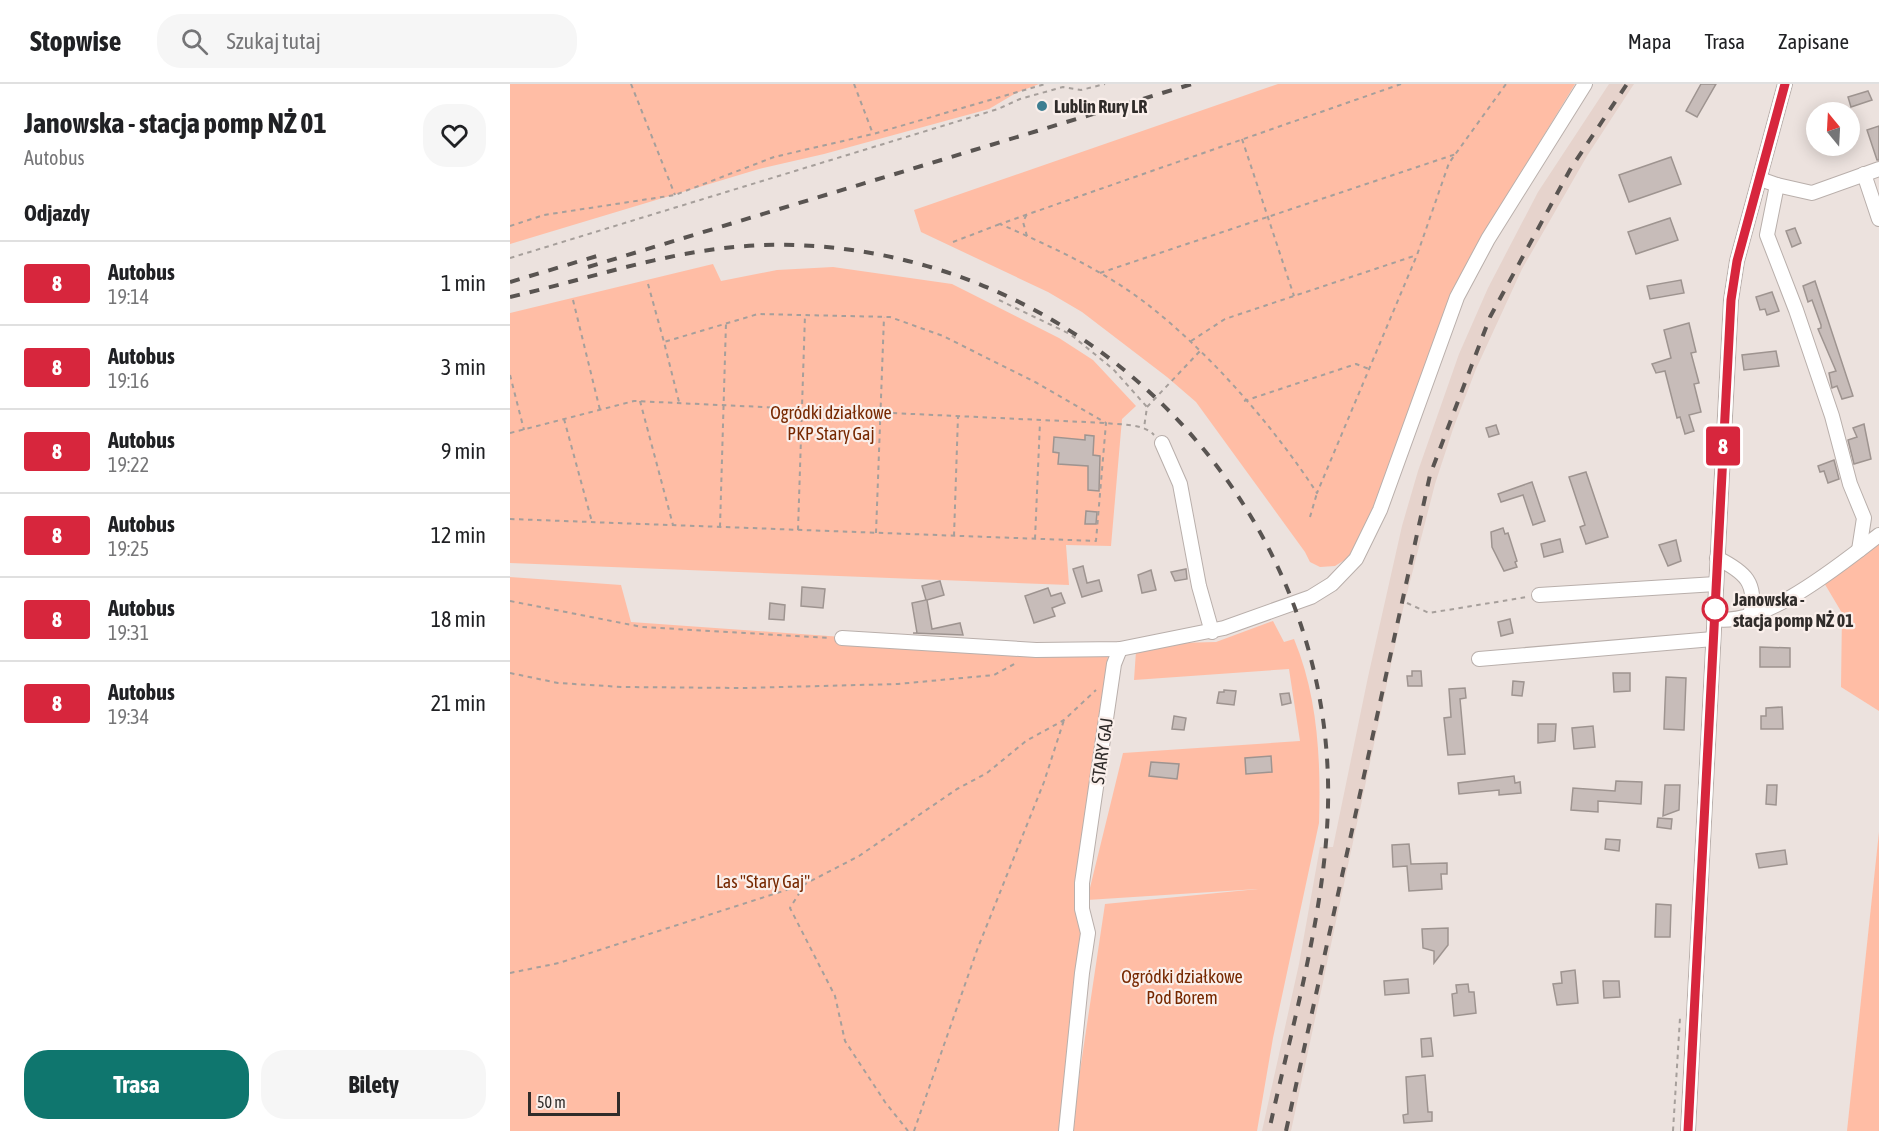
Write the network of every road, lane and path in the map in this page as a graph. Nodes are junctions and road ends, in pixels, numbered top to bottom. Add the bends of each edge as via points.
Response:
1 (631, 84) edge
2 (854, 84) edge
3 (1045, 84) edge
4 (1105, 84) edge
5 (1401, 84) edge
6 (1506, 84) edge
7 (1585, 84) edge
8 (1785, 84) edge
9 (873, 134) junction
10 (1242, 139) junction
11 (1456, 154) junction
12 (1879, 169) edge
13 (1864, 174) junction
14 (1760, 179) junction
15 (1778, 185) junction
16 (675, 195) junction
17 (1027, 214) junction
18 (1268, 217) junction
19 (1879, 219) edge
20 (1000, 224) junction
21 (510, 226) edge
22 (1027, 236) junction
23 (953, 242) dead end
24 (1417, 255) junction
25 (510, 258) edge
26 (1100, 274) junction
27 (648, 284) dead end
28 (1294, 296) junction
29 (573, 300) dead end
30 (999, 300) dead end
31 (805, 315) junction
32 (884, 317) junction
33 (726, 323) junction
34 (664, 342) junction
35 (1191, 342) junction
36 (1200, 351) junction
37 (1369, 369) junction
38 (510, 375) edge
39 (640, 401) junction
40 (1244, 401) junction
41 (679, 402) junction
42 (724, 405) junction
43 (1147, 407) junction
44 (803, 409) junction
45 (600, 410) junction
46 (881, 413) junction
47 (958, 416) junction
48 (564, 419) junction
49 (1040, 420) junction
50 (1106, 423) junction
51 (1144, 428) junction
52 (524, 430) junction
53 (510, 433) edge
54 (1162, 443) joint
55 (1317, 493) junction
56 (1310, 517) dead end
57 (510, 519) edge
58 (592, 522) junction
59 (673, 525) junction
60 (720, 527) junction
61 (798, 530) junction
62 (876, 533) junction
63 (1879, 535) edge
64 (954, 536) junction
65 (1035, 539) junction
66 (1860, 550) junction
67 (1717, 558) junction
68 (1716, 584) junction
69 (1539, 595) joint
70 (510, 601) edge
71 (1407, 603) dead end
72 (1750, 616) junction
73 (1714, 619) junction
74 (1212, 632) junction
75 (842, 638) joint
76 (1713, 639) junction
77 (1120, 649) junction
78 (1036, 650) junction
79 (1479, 659) dead end
80 (510, 673) edge
81 (1098, 687) dead end
82 (1064, 720) junction
83 (805, 884) junction
84 (510, 973) edge
85 (1680, 1018) dead end
86 (908, 1131) edge
87 (914, 1131) edge
88 (1066, 1131) edge
89 (1673, 1131) edge
90 (1688, 1131) edge

1 - 16 path
2 - 9 path
3 - 9 path
4 - 25 path via 1081,90 1064,87 1020,99
5 - 10 path
6 - 11 path
7 - 74 street via 1488,239 1457,297 1380,510 1356,559 1332,584 1311,597
8 - 14 street
9 - 16 path via 774,157
10 - 17 path
10 - 18 path
11 - 18 path
11 - 24 path via 1449,163
12 - 13 street
13 - 15 street via 1812,193
13 - 19 street
14 - 15 street
14 - 67 street via 1737,261 1731,300
15 - 66 street via 1767,235 1796,310 1864,518
16 - 21 path via 544,215
17 - 20 path
17 - 22 path via 1023,222
18 - 26 path
18 - 28 path
20 - 22 path
20 - 23 path
22 - 26 path
24 - 28 path
24 - 37 path
26 - 35 path via 1146,303
27 - 34 path
28 - 35 path via 1225,319
29 - 45 path
30 - 43 path via 1070,334 1113,369
31 - 32 path
31 - 33 path via 758,314
31 - 44 path
32 - 46 path
32 - 50 path via 943,336
33 - 34 path
33 - 42 path
34 - 41 path
35 - 36 path
36 - 40 path
36 - 43 path
37 - 40 path via 1356,364
37 - 55 path
38 - 52 path
39 - 41 path
39 - 45 path
39 - 59 path
40 - 55 path via 1291,453
41 - 42 path
42 - 44 path
42 - 60 path
43 - 51 path
44 - 46 path
44 - 61 path
45 - 48 path
46 - 47 path
46 - 62 path
47 - 49 path
47 - 64 path
48 - 52 path
48 - 58 path
49 - 50 path
49 - 65 path
50 - 51 path
50 - 65 path via 1096,541
51 - 54 path
52 - 53 path
54 - 74 street via 1180,484
55 - 56 path
57 - 58 path
58 - 59 path
59 - 60 path
60 - 61 path
61 - 62 path
62 - 64 path
63 - 66 street
64 - 65 path
66 - 72 street via 1810,585
67 - 68 street
67 - 72 street via 1742,572 1751,584 1754,600
68 - 69 street
68 - 73 street
69 - 71 path via 1429,613
70 - 75 path via 642,627
72 - 73 street via 1730,621
73 - 76 street
74 - 77 street
75 - 78 street
76 - 79 street
76 - 90 street
77 - 78 street
77 - 88 street, STARY GAJ via 1114,664 1082,883 1082,909 1088,933
78 - 80 path via 994,675 898,684 622,687 558,683
81 - 82 path
82 - 83 path via 1026,741 987,773 859,856
82 - 87 path
83 - 84 path via 559,963
83 - 86 path via 790,908 835,996 845,1041
85 - 89 path

